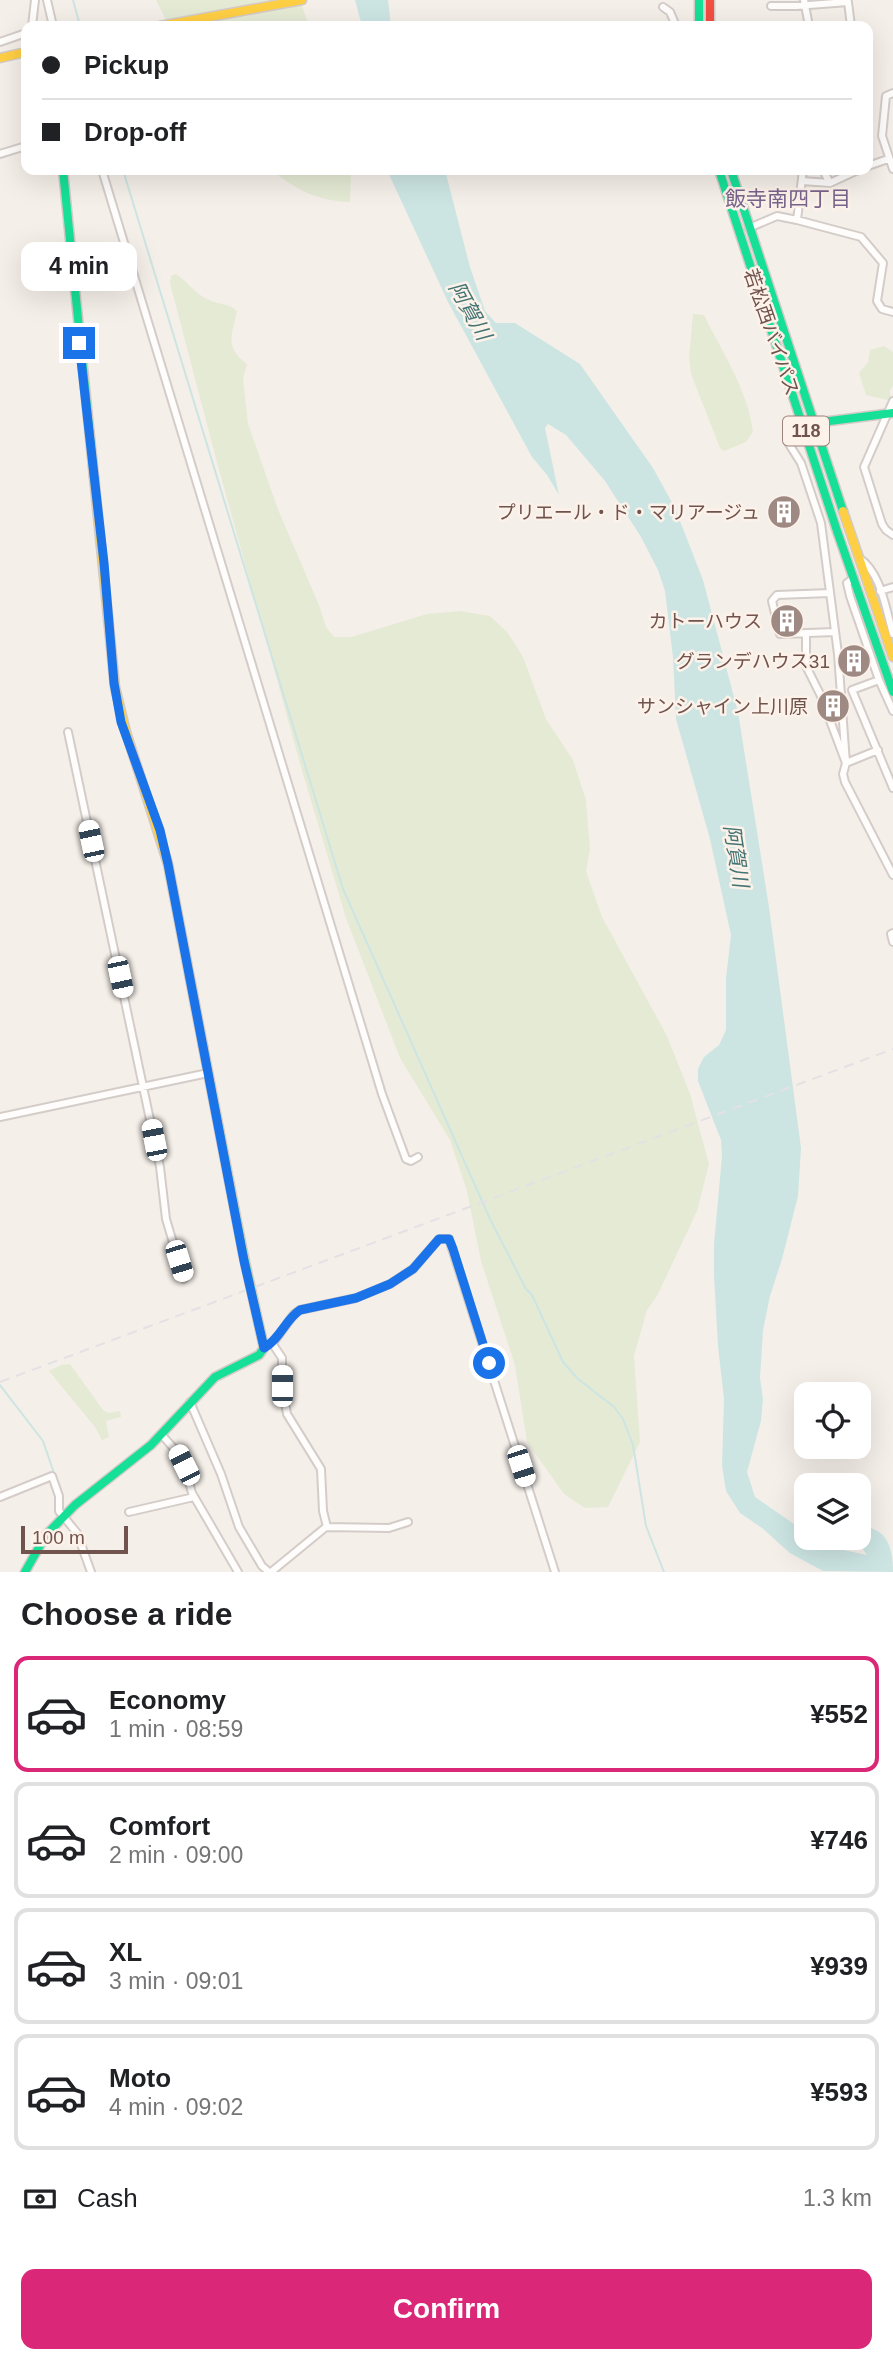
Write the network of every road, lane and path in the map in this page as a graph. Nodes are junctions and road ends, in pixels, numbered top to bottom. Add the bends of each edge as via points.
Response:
1 (35, 0) edge
2 (47, 0) edge
3 (302, 0) edge
4 (699, 0) edge
5 (709, 0) edge
6 (805, 3) edge
7 (771, 6) dead end
8 (663, 7) dead end
9 (33, 21) edge
10 (52, 21) edge
11 (187, 21) edge
12 (674, 21) edge
13 (699, 21) edge
14 (710, 21) edge
15 (808, 21) edge
16 (850, 21) edge
17 (21, 35) edge
18 (0, 42) edge
19 (21, 53) edge
20 (0, 58) edge
21 (893, 93) edge
22 (21, 147) edge
23 (0, 153) edge
24 (888, 159) junction
25 (873, 164) edge
26 (893, 169) edge
27 (64, 175) edge
28 (104, 175) edge
29 (721, 175) edge
30 (733, 175) edge
31 (803, 175) edge
32 (826, 175) edge
33 (847, 175) edge
34 (802, 181) junction
35 (830, 183) junction
36 (797, 220) junction
37 (749, 228) junction
38 (893, 312) edge
39 (893, 401) edge
40 (890, 414) edge
41 (809, 424) junction
42 (893, 535) edge
43 (857, 556) junction
44 (854, 578) junction
45 (893, 587) edge
46 (880, 591) junction
47 (830, 593) junction
48 (835, 632) junction
49 (806, 634) junction
50 (893, 634) edge
51 (893, 657) edge
52 (879, 680) junction
53 (852, 690) junction
54 (841, 692) junction
55 (893, 692) edge
56 (893, 711) edge
57 (68, 732) dead end
58 (878, 750) junction
59 (846, 764) junction
60 (893, 788) edge
61 (893, 875) edge
62 (893, 933) edge
63 (893, 942) edge
64 (208, 1073) junction
65 (143, 1086) junction
66 (0, 1117) edge
67 (418, 1157) dead end
68 (184, 1279) dead end
69 (273, 1343) junction
70 (264, 1348) junction
71 (190, 1402) junction
72 (161, 1434) junction
73 (0, 1497) edge
74 (194, 1497) junction
75 (129, 1512) dead end
76 (62, 1517) junction
77 (408, 1522) dead end
78 (327, 1527) junction
79 (25, 1572) edge
80 (91, 1572) edge
81 (238, 1572) edge
82 (270, 1572) edge
83 (555, 1572) edge

1 - 9 street
2 - 10 street
3 - 11 main road
4 - 13 main road
5 - 14 main road
6 - 7 street
6 - 15 street
6 - 16 street via 848,2
8 - 12 street
17 - 18 street
19 - 20 main road
21 - 24 street via 886,96 882,132
22 - 23 street
24 - 25 street
24 - 26 street
27 - 64 main road via 114,683 121,722 160,830
28 - 67 street via 382,1094 407,1159
29 - 41 main road, 若松西バイパス / 118
30 - 37 main road, 若松西バイパス / 118
31 - 34 street
32 - 35 street
33 - 35 street
34 - 35 street
34 - 36 street
36 - 37 street via 777,216
36 - 38 street via 861,237 883,263 877,301 882,309
37 - 41 main road, 若松西バイパス / 118
39 - 40 street
40 - 41 main road
40 - 42 street via 864,467 882,524
41 - 43 main road, 若松西バイパス / 118
41 - 44 main road, 若松西バイパス / 118
41 - 47 street via 787,434 821,523
43 - 46 street via 868,565
43 - 51 main road, 若松西バイパス / 118
44 - 52 street via 847,583 850,596
44 - 55 main road, 若松西バイパス / 118
45 - 46 street
46 - 50 street
47 - 48 street
47 - 49 street via 777,595 772,601 780,635
48 - 49 street
48 - 54 street
49 - 59 street via 806,666
52 - 53 street
52 - 56 street
53 - 54 street
53 - 58 street
54 - 59 street
57 - 65 street
58 - 59 street
58 - 60 street
59 - 61 street via 845,782
62 - 63 street
64 - 65 street
64 - 70 main road
65 - 66 street
65 - 68 street via 166,1219
69 - 70 street
69 - 78 street via 282,1358 287,1414 321,1469
69 - 83 street via 300,1310 383,1288 413,1269 439,1239 449,1239
70 - 71 main road via 215,1377
71 - 72 main road
71 - 82 street via 234,1517
72 - 74 street via 184,1465
72 - 76 main road
73 - 76 street via 52,1476
74 - 75 street
74 - 81 street
76 - 79 main road
76 - 80 street via 77,1533
77 - 78 street via 389,1528
78 - 82 street

